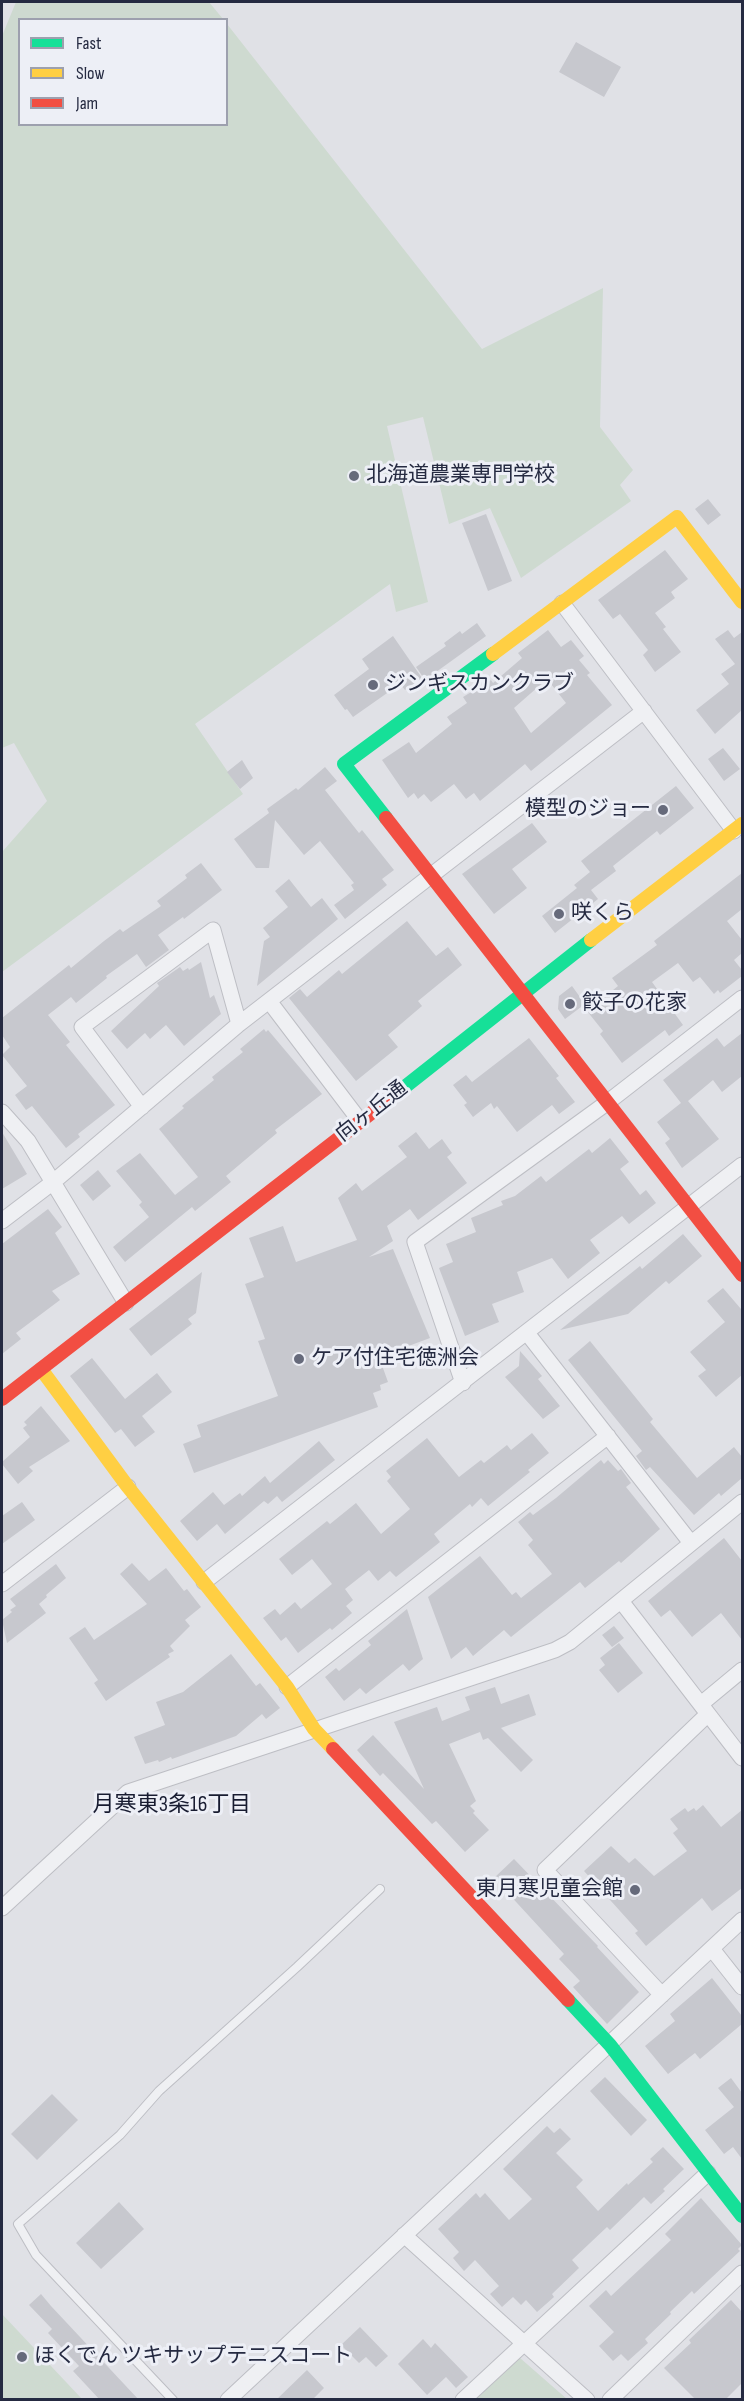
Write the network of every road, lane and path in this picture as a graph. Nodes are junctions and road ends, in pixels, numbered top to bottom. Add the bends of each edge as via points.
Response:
1 (742, 602) edge
2 (562, 603) junction
3 (644, 711) junction
4 (738, 827) edge
5 (432, 875) junction
6 (522, 992) junction
7 (742, 998) edge
8 (269, 1001) junction
9 (239, 1024) junction
10 (608, 1102) junction
11 (142, 1107) junction
12 (2, 1112) edge
13 (360, 1121) junction
14 (742, 1165) edge
15 (52, 1183) junction
16 (690, 1206) junction
17 (2, 1221) edge
18 (742, 1275) edge
19 (126, 1303) junction
20 (527, 1333) junction
21 (40, 1369) junction
22 (463, 1383) junction
23 (2, 1399) edge
24 (608, 1437) junction
25 (128, 1487) junction
26 (742, 1502) edge
27 (691, 1543) junction
28 (204, 1582) junction
29 (2, 1584) edge
30 (621, 1601) junction
31 (742, 1670) edge
32 (287, 1687) junction
33 (704, 1709) junction
34 (314, 1729) junction
35 (742, 1758) edge
36 (380, 1889) dead end
37 (2, 1908) edge
38 (742, 1920) edge
39 (712, 1948) junction
40 (742, 1987) edge
41 (662, 1995) junction
42 (610, 2044) junction
43 (708, 2173) junction
44 (742, 2216) edge
45 (404, 2235) junction
46 (742, 2273) edge
47 (523, 2343) junction
48 (174, 2400) edge
49 (228, 2400) edge
50 (463, 2400) edge
51 (587, 2400) edge
52 (610, 2400) edge

1 - 2 street via 677,517
2 - 3 street
2 - 5 street via 344,764
3 - 4 street
3 - 5 street
4 - 6 street, 向ヶ丘通
5 - 6 street
5 - 8 street
6 - 10 street
6 - 13 street, 向ヶ丘通 via 497,1016
7 - 10 street
8 - 9 street
8 - 13 street
9 - 11 street
9 - 11 street via 213,930 82,1027
10 - 16 street
10 - 22 street via 415,1242
11 - 15 street
12 - 15 street via 28,1141
13 - 19 street, 向ヶ丘通
14 - 16 street
15 - 17 street
15 - 19 street
16 - 18 street
16 - 20 street
19 - 21 street, 向ヶ丘通
20 - 22 street
20 - 24 street
21 - 23 street, 向ヶ丘通
21 - 25 street
22 - 28 street
24 - 27 street
24 - 32 street
25 - 28 street
25 - 29 street
26 - 27 street
27 - 30 street
28 - 32 street
30 - 33 street
30 - 34 street via 555,1650
31 - 33 street
32 - 34 street
33 - 35 street
33 - 41 street via 545,1870
34 - 37 street via 128,1792
34 - 42 street
36 - 48 lane via 159,2091 120,2135 18,2224 36,2255
38 - 39 street
39 - 40 street
39 - 41 street
41 - 42 street
42 - 43 street
42 - 45 street
43 - 44 street
43 - 47 street
45 - 47 street
45 - 49 street
46 - 52 street
47 - 50 street
47 - 51 street

